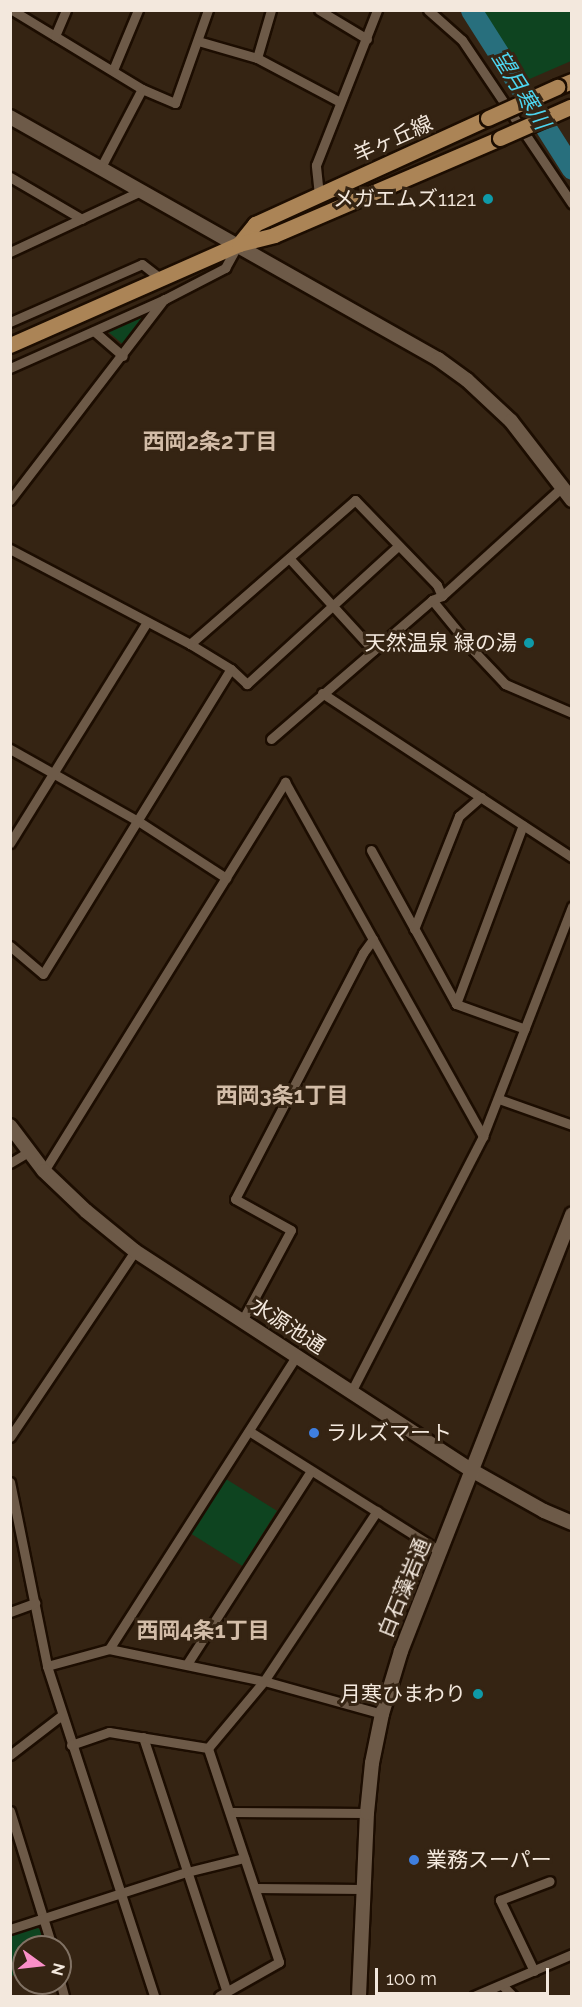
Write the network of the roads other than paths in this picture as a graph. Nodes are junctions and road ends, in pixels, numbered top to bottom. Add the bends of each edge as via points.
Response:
1 (12, 10) edge
2 (66, 10) edge
3 (138, 10) edge
4 (208, 10) edge
5 (271, 10) edge
6 (319, 10) edge
7 (377, 10) edge
8 (428, 10) edge
9 (55, 36) junction
10 (367, 39) junction
11 (198, 41) junction
12 (257, 58) junction
13 (112, 70) junction
14 (572, 81) edge
15 (142, 88) junction
16 (340, 102) junction
17 (571, 107) edge
18 (10, 117) edge
19 (101, 167) junction
20 (10, 177) edge
21 (143, 190) junction
22 (319, 195) junction
23 (572, 204) edge
24 (82, 219) junction
25 (238, 244) junction
26 (10, 252) edge
27 (160, 278) junction
28 (165, 298) junction
29 (10, 322) edge
30 (94, 331) junction
31 (10, 345) edge
32 (123, 356) junction
33 (10, 368) edge
34 (10, 480) edge
35 (20, 487) junction
36 (561, 487) junction
37 (10, 500) edge
38 (572, 500) edge
39 (398, 546) junction
40 (10, 549) edge
41 (289, 558) junction
42 (442, 596) junction
43 (432, 600) junction
44 (333, 604) junction
45 (147, 622) junction
46 (190, 644) junction
47 (374, 650) junction
48 (231, 669) junction
49 (322, 693) junction
50 (572, 713) edge
51 (271, 739) dead end
52 (10, 749) edge
53 (53, 772) junction
54 (481, 797) junction
55 (138, 821) junction
56 (523, 825) junction
57 (10, 843) edge
58 (371, 850) dead end
59 (572, 857) edge
60 (226, 878) junction
61 (572, 907) edge
62 (414, 929) junction
63 (373, 939) junction
64 (10, 946) edge
65 (456, 1004) junction
66 (525, 1029) junction
67 (499, 1099) junction
68 (572, 1125) edge
69 (10, 1126) edge
70 (483, 1136) junction
71 (28, 1152) junction
72 (10, 1163) edge
73 (44, 1171) junction
74 (572, 1214) edge
75 (135, 1251) junction
76 (242, 1321) junction
77 (296, 1357) junction
78 (351, 1392) junction
79 (249, 1431) junction
80 (10, 1437) edge
81 (311, 1471) junction
82 (473, 1471) junction
83 (10, 1482) edge
84 (377, 1511) junction
85 (572, 1522) edge
86 (15, 1528) edge
87 (441, 1552) junction
88 (35, 1603) junction
89 (10, 1612) edge
90 (109, 1649) junction
91 (187, 1664) junction
92 (47, 1666) junction
93 (264, 1680) junction
94 (382, 1714) junction
95 (62, 1715) junction
96 (143, 1737) junction
97 (71, 1745) junction
98 (208, 1748) junction
99 (10, 1755) edge
100 (10, 1811) edge
101 (230, 1812) junction
102 (367, 1813) junction
103 (244, 1858) junction
104 (187, 1872) junction
105 (550, 1881) dead end
106 (255, 1888) junction
107 (363, 1889) junction
108 (121, 1895) junction
109 (45, 1918) junction
110 (10, 1929) edge
111 (49, 1935) edge
112 (572, 1954) edge
113 (534, 1971) junction
114 (502, 1985) junction
115 (223, 1994) edge
116 (154, 1996) edge
117 (359, 1996) edge
118 (474, 1996) edge
119 (513, 1996) edge

1 - 9 street
2 - 9 street
3 - 13 street
4 - 11 street
5 - 12 street
6 - 10 street
7 - 10 street
8 - 23 street via 462,40
9 - 13 street
10 - 16 street
11 - 12 street
11 - 15 street via 175,104
12 - 16 street
13 - 15 street
14 - 22 main road, 羊ヶ丘線, bridge
15 - 19 street
16 - 22 street via 316,165
17 - 25 main road, 羊ヶ丘線, bridge via 274,235
18 - 19 street
19 - 21 street
20 - 24 street
21 - 24 street
21 - 25 street
22 - 25 main road, 羊ヶ丘線 via 255,224
24 - 26 street
25 - 27 main road, 羊ヶ丘線
25 - 28 street via 225,268
25 - 36 street via 438,359 467,380 511,421
27 - 29 street via 142,264
27 - 31 main road, 羊ヶ丘線
28 - 30 street
28 - 32 street
30 - 32 street
30 - 33 street
32 - 35 street
34 - 35 street
35 - 37 street
36 - 38 street
36 - 42 street
39 - 41 street via 355,500
39 - 42 street via 437,585
39 - 44 street
40 - 45 street
41 - 44 street
41 - 46 street
42 - 43 street
43 - 47 street
43 - 50 street via 505,684
44 - 47 street
44 - 48 street via 247,684
45 - 46 street
45 - 53 street
46 - 48 street
47 - 49 street
48 - 55 street
49 - 51 street
49 - 54 street
52 - 53 street
53 - 55 street
53 - 57 street
54 - 56 street
54 - 62 street via 459,816
55 - 60 street
55 - 64 street via 43,974
56 - 59 street
56 - 65 street
58 - 62 street
60 - 63 street via 285,782
60 - 73 street
61 - 66 street
62 - 65 street
63 - 70 street
63 - 76 street via 235,1199 291,1230
65 - 66 street
66 - 67 street
67 - 68 street
67 - 70 street
69 - 71 street, 水源池通
70 - 78 street
71 - 72 street
71 - 73 street, 水源池通
73 - 75 street, 水源池通
74 - 82 street, 白石藻岩通
75 - 76 street, 水源池通
75 - 80 street
76 - 77 street, 水源池通
77 - 78 street, 水源池通
77 - 79 street
78 - 82 street, 水源池通
79 - 81 street
79 - 90 street
81 - 84 street
81 - 91 street
82 - 85 street, 水源池通 via 544,1511
82 - 87 street, 白石藻岩通
83 - 86 street
84 - 87 street
84 - 93 street
86 - 88 street
87 - 94 street, 白石藻岩通 via 401,1651
88 - 89 street
88 - 92 street
90 - 91 street
90 - 92 street
91 - 93 street
92 - 95 street
93 - 94 street
93 - 98 street
94 - 102 street, 白石藻岩通
95 - 97 street
95 - 99 street
96 - 97 street via 109,1732
96 - 98 street
96 - 104 street
97 - 108 street
98 - 101 street
100 - 109 street
101 - 102 street
101 - 103 street
102 - 107 street, 白石藻岩通
103 - 104 street
103 - 106 street
104 - 108 street
104 - 115 street
105 - 113 street via 500,1900
106 - 107 street
106 - 115 street via 279,1962
107 - 117 street, 白石藻岩通
108 - 109 street
108 - 116 street
109 - 110 street
109 - 111 street
112 - 113 street
113 - 114 street
114 - 118 street
114 - 119 street

